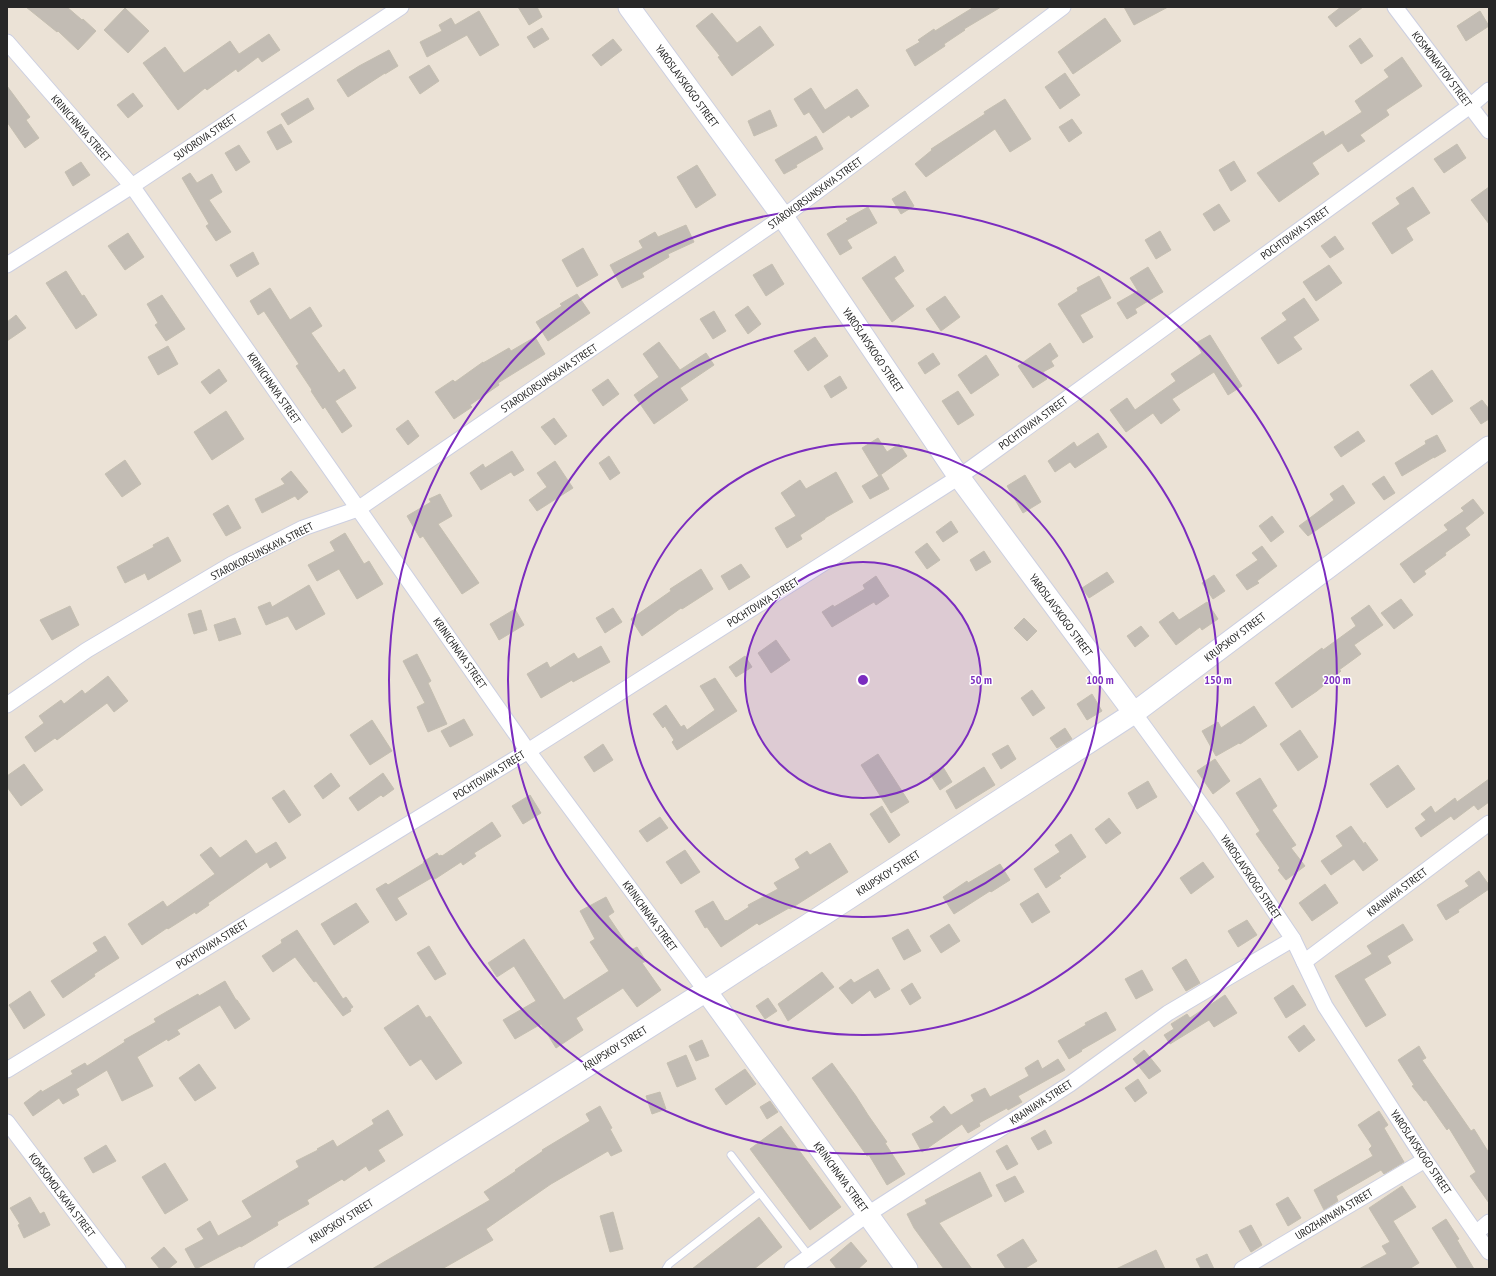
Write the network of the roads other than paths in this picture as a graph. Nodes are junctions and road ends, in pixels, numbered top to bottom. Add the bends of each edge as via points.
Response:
1 (399, 7) edge
2 (629, 7) edge
3 (1063, 7) edge
4 (1395, 7) edge
5 (7, 42) edge
6 (1489, 90) edge
7 (1470, 106) junction
8 (1489, 131) edge
9 (132, 186) junction
10 (783, 218) junction
11 (7, 265) edge
12 (1489, 447) edge
13 (959, 477) junction
14 (358, 509) junction
15 (7, 705) edge
16 (1134, 713) junction
17 (528, 751) junction
18 (1489, 823) edge
19 (1294, 939) junction
20 (1304, 962) junction
21 (706, 991) junction
22 (7, 1070) edge
23 (7, 1122) edge
24 (731, 1155) dead end
25 (1425, 1160) junction
26 (760, 1193) junction
27 (868, 1214) junction
28 (1489, 1222) edge
29 (1476, 1233) junction
30 (1489, 1252) edge
31 (810, 1256) junction
32 (118, 1269) edge
33 (265, 1269) edge
34 (666, 1269) edge
35 (792, 1269) edge
36 (907, 1269) edge
37 (1242, 1269) edge

1 - 9 street, SUVOROVA STREET
2 - 10 street, YAROSLAVSKOGO STREET
3 - 10 street, STAROKORSUNSKAYA STREET
4 - 7 street, KOSMONAVTOV STREET
5 - 9 street, KRINICHNAYA STREET
6 - 7 street, POCHTOVAYA STREET
7 - 8 street, KOSMONAVTOV STREET
7 - 13 street, POCHTOVAYA STREET
9 - 11 street, SUVOROVA STREET
9 - 14 street, KRINICHNAYA STREET
10 - 13 street, YAROSLAVSKOGO STREET
10 - 14 street, STAROKORSUNSKAYA STREET
12 - 16 street, KRUPSKOY STREET
13 - 16 street, YAROSLAVSKOGO STREET
13 - 17 street, POCHTOVAYA STREET
14 - 15 street, STAROKORSUNSKAYA STREET via 303,528 232,564 87,650
14 - 17 street, KRINICHNAYA STREET
16 - 19 street, YAROSLAVSKOGO STREET via 1216,825
16 - 21 street, KRUPSKOY STREET
17 - 21 street, KRINICHNAYA STREET
17 - 22 street, POCHTOVAYA STREET
18 - 20 street, KRAINIAYA STREET
19 - 20 street, YAROSLAVSKOGO STREET
19 - 27 street, KRAINIAYA STREET via 1168,1013 1070,1084
20 - 25 street, YAROSLAVSKOGO STREET via 1325,1006
21 - 27 street, KRINICHNAYA STREET
21 - 33 street, KRUPSKOY STREET
23 - 32 street, KOMSOMOLSKAYA STREET
24 - 26 lane
25 - 29 street, YAROSLAVSKOGO STREET
25 - 37 street, UROZHAYNAYA STREET
26 - 31 lane
26 - 34 lane via 669,1264
27 - 31 street, KRAINIAYA STREET
27 - 36 street, KRINICHNAYA STREET
28 - 29 street
29 - 30 street, YAROSLAVSKOGO STREET
31 - 35 street, KRAINIAYA STREET

